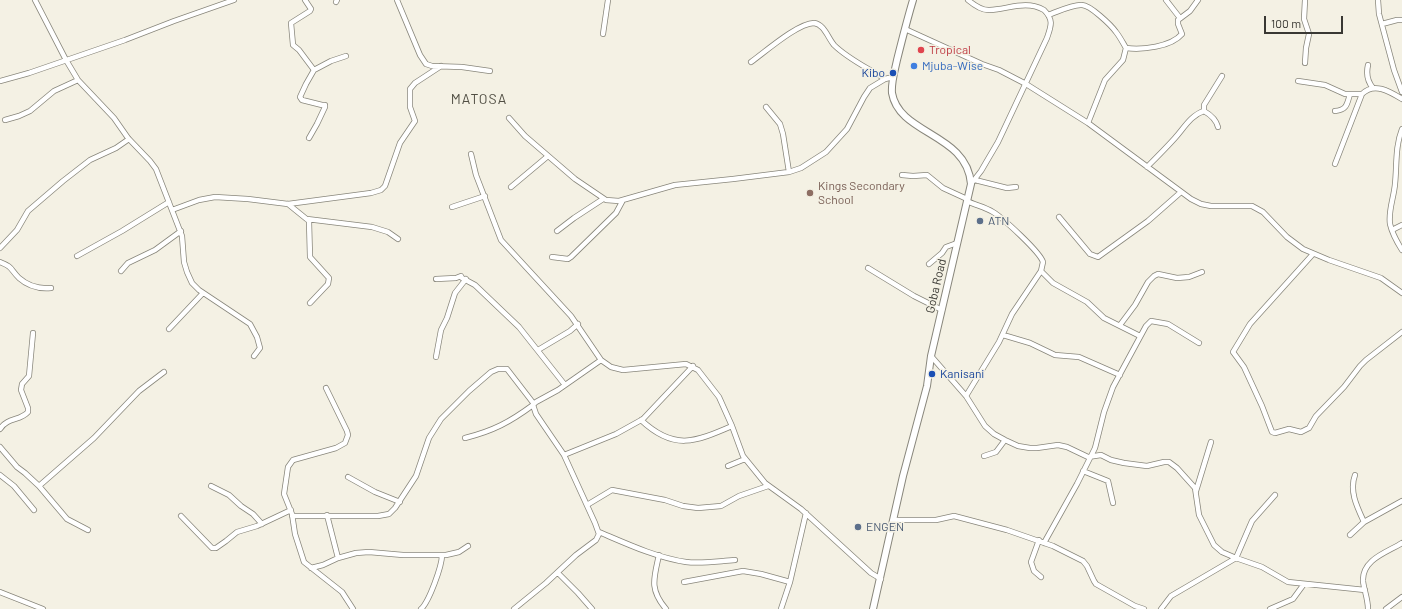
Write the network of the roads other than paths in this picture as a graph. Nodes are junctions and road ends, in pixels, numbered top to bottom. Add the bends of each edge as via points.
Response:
1 (35, 0) edge
2 (234, 0) edge
3 (305, 0) edge
4 (397, 0) edge
5 (608, 0) edge
6 (968, 0) edge
7 (1166, 0) edge
8 (1198, 0) edge
9 (1305, 0) edge
10 (1378, 0) edge
11 (911, 1) edge
12 (1048, 15) junction
13 (1180, 18) junction
14 (1402, 20) edge
15 (1382, 24) junction
16 (905, 29) junction
17 (603, 34) dead end
18 (1126, 48) junction
19 (346, 56) dead end
20 (66, 60) junction
21 (752, 62) dead end
22 (1305, 63) dead end
23 (1368, 65) dead end
24 (441, 66) junction
25 (314, 70) junction
26 (490, 71) dead end
27 (1222, 76) dead end
28 (893, 77) junction
29 (885, 79) junction
30 (78, 80) junction
31 (0, 81) edge
32 (1298, 81) dead end
33 (1026, 84) junction
34 (1373, 88) junction
35 (1402, 92) edge
36 (1350, 94) junction
37 (1362, 94) junction
38 (1402, 99) edge
39 (766, 107) dead end
40 (1204, 111) junction
41 (1335, 111) dead end
42 (509, 118) dead end
43 (5, 120) dead end
44 (1088, 123) junction
45 (1218, 127) dead end
46 (1402, 128) edge
47 (308, 138) dead end
48 (129, 139) junction
49 (471, 154) dead end
50 (548, 156) junction
51 (1335, 164) dead end
52 (1147, 167) junction
53 (789, 172) junction
54 (902, 175) dead end
55 (973, 182) junction
56 (510, 187) dead end
57 (1016, 187) dead end
58 (1181, 192) junction
59 (485, 196) junction
60 (604, 199) junction
61 (623, 200) junction
62 (967, 200) junction
63 (169, 202) junction
64 (288, 204) junction
65 (452, 207) dead end
66 (172, 210) junction
67 (1060, 217) dead end
68 (307, 219) junction
69 (1402, 225) edge
70 (1392, 230) junction
71 (181, 231) junction
72 (557, 231) dead end
73 (398, 239) dead end
74 (957, 244) junction
75 (0, 248) edge
76 (1402, 250) edge
77 (1313, 254) junction
78 (77, 256) dead end
79 (552, 257) dead end
80 (0, 262) edge
81 (929, 264) dead end
82 (868, 268) dead end
83 (121, 271) dead end
84 (1041, 271) junction
85 (1202, 272) dead end
86 (436, 279) dead end
87 (466, 279) junction
88 (51, 288) dead end
89 (203, 293) junction
90 (1402, 293) edge
91 (310, 303) dead end
92 (942, 310) junction
93 (578, 324) junction
94 (1120, 326) junction
95 (169, 329) dead end
96 (1402, 332) edge
97 (33, 333) dead end
98 (1003, 335) junction
99 (1140, 336) junction
100 (1199, 344) dead end
101 (538, 350) junction
102 (254, 356) dead end
103 (931, 356) junction
104 (436, 357) dead end
105 (601, 360) junction
106 (693, 366) junction
107 (164, 372) dead end
108 (1120, 375) junction
109 (565, 385) junction
110 (326, 388) dead end
111 (966, 396) junction
112 (533, 404) junction
113 (641, 420) junction
114 (732, 426) junction
115 (0, 429) edge
116 (465, 438) dead end
117 (1005, 440) junction
118 (1210, 442) dead end
119 (0, 447) edge
120 (564, 455) junction
121 (984, 456) dead end
122 (1090, 457) junction
123 (745, 459) junction
124 (728, 466) dead end
125 (1083, 471) junction
126 (0, 474) edge
127 (1354, 475) dead end
128 (348, 477) dead end
129 (38, 486) junction
130 (211, 486) dead end
131 (768, 486) junction
132 (1196, 492) junction
133 (1275, 495) dead end
134 (1402, 501) edge
135 (400, 502) junction
136 (1113, 503) dead end
137 (587, 506) junction
138 (34, 510) dead end
139 (291, 510) junction
140 (806, 513) junction
141 (327, 515) junction
142 (182, 516) dead end
143 (292, 516) junction
144 (893, 520) junction
145 (1364, 522) junction
146 (262, 524) junction
147 (88, 530) dead end
148 (599, 532) junction
149 (1350, 535) dead end
150 (1039, 540) junction
151 (1044, 543) junction
152 (1402, 543) edge
153 (468, 546) dead end
154 (442, 555) junction
155 (659, 555) junction
156 (338, 558) junction
157 (1236, 558) junction
158 (735, 560) dead end
159 (311, 568) junction
160 (558, 573) junction
161 (1041, 577) dead end
162 (881, 579) junction
163 (684, 582) dead end
164 (790, 582) junction
165 (1304, 584) junction
166 (1364, 590) junction
167 (0, 592) edge
168 (1402, 597) edge
169 (33, 607) edge
170 (43, 609) edge
171 (354, 609) edge
172 (421, 609) edge
173 (514, 609) edge
174 (592, 609) edge
175 (666, 609) edge
176 (781, 609) edge
177 (873, 609) edge
178 (1144, 609) edge
179 (1161, 609) edge
180 (1270, 609) edge
181 (1368, 609) edge
182 (1386, 609) edge

1 - 20 street
2 - 20 street
3 - 25 street via 311,9 290,23 291,32 294,45
4 - 24 street via 424,63
5 - 17 street
6 - 12 street via 989,10 1030,3 1039,6
7 - 13 street
8 - 13 street via 1190,11
9 - 22 street via 1304,19 1309,34
10 - 15 street
11 - 16 main road, Goba Road
12 - 18 street via 1077,5 1087,6 1114,29
12 - 33 street via 1051,25 1047,38
13 - 18 street via 1178,22 1182,34 1178,38 1140,50
14 - 15 street
15 - 35 street
16 - 28 main road, Goba Road
16 - 33 street
18 - 44 street via 1123,60 1104,82
19 - 25 street
20 - 30 street
20 - 31 street
21 - 29 street via 785,36 802,26 815,24 821,26 841,52
23 - 34 street via 1367,79
24 - 26 street
24 - 64 street via 415,82 411,88 410,107 415,121 400,143 384,188 371,193
25 - 47 street via 300,98 325,107 318,124
27 - 40 street via 1204,105
28 - 29 street
28 - 55 main road, Goba Road via 892,93 901,111 908,119 950,146 969,170
29 - 53 street via 873,85 867,92 847,129 826,152 801,168
30 - 43 street via 54,91 30,111
30 - 48 street via 119,124
32 - 36 street via 1325,85 1337,92
33 - 44 street
33 - 55 street via 998,142
34 - 37 street
34 - 38 street
36 - 37 street
36 - 41 street via 1345,108 1342,111
37 - 51 street
39 - 53 street via 781,126
40 - 45 street via 1215,119
40 - 52 street via 1190,119
42 - 50 street
44 - 52 street
46 - 70 street via 1396,150 1390,218
48 - 63 street via 154,166
48 - 75 street via 114,150 90,160 63,181 28,211 17,230
49 - 59 street
50 - 56 street
50 - 60 street
52 - 58 street
53 - 61 street via 675,185
54 - 62 street via 927,175 943,188
55 - 57 street via 1007,188
55 - 62 main road, Goba Road
58 - 67 street via 1148,221 1098,256 1090,254
58 - 77 street via 1201,204 1211,206 1252,206 1267,216 1294,243
59 - 65 street
59 - 93 street via 501,240
60 - 61 street via 610,202
60 - 72 street
61 - 79 street via 616,213 571,257
62 - 74 main road, Goba Road
62 - 84 street via 1002,218 1041,258
63 - 66 street
63 - 78 street
64 - 66 street via 215,197
64 - 68 street
66 - 71 street
68 - 73 street via 372,226
68 - 91 street via 310,224 311,259 329,278 328,284
69 - 70 street
70 - 76 street
71 - 83 street via 155,250 128,263
71 - 89 street via 187,272 192,283
74 - 81 street via 945,247
74 - 92 main road, Goba Road
77 - 90 street via 1381,278
77 - 96 street via 1250,324 1233,352 1244,368 1272,432 1289,429 1301,432 1309,428 1316,416 1363,363
80 - 88 street via 10,266 18,277 28,284 41,289
82 - 92 street
84 - 94 street via 1053,283 1087,302 1102,316
84 - 98 street via 1012,314
85 - 94 street via 1177,278 1158,274 1154,276
86 - 87 street via 461,276
87 - 101 street via 519,327
87 - 104 street via 455,293 441,330
89 - 95 street
89 - 102 street via 252,326 260,348
92 - 103 main road, Goba Road
93 - 101 street
93 - 105 street
94 - 99 street
97 - 115 street via 29,376 22,384 21,390 28,412 6,422
98 - 108 street via 1030,343 1055,355 1079,357
98 - 111 street
99 - 100 street via 1151,321 1168,324
99 - 108 street
101 - 109 street
103 - 111 street
103 - 144 main road, Goba Road via 927,386
105 - 106 street via 611,367 623,370 686,364
105 - 109 street
106 - 113 street
106 - 114 street via 714,389
107 - 129 street via 139,391 94,438
108 - 122 street via 1106,403 1095,448
109 - 112 street
110 - 139 street via 348,437 342,446 291,462 284,494
111 - 117 street via 986,426
112 - 116 street via 513,420
112 - 120 street via 536,414
112 - 135 street via 506,370 498,368 491,372 438,424 427,443 416,476
113 - 114 street via 653,431 684,442
113 - 120 street via 616,434
114 - 123 street
117 - 121 street via 996,452
117 - 122 street via 1030,448 1058,445
118 - 132 street
119 - 129 street
120 - 137 street
122 - 125 street
122 - 132 street via 1101,455 1124,464 1147,466 1168,462 1177,468
123 - 124 street
123 - 131 street
125 - 136 street via 1107,480
125 - 151 street
126 - 138 street
127 - 145 street via 1352,482 1355,501
128 - 135 street
129 - 147 street via 67,520
130 - 146 street via 229,495
131 - 137 street via 739,496 721,506 705,508 612,490
131 - 140 street
132 - 157 street via 1199,515 1214,545
133 - 157 street via 1252,520
134 - 145 street
135 - 141 street via 394,510 384,515
137 - 148 street
139 - 143 street
139 - 146 street
140 - 162 street
140 - 164 street
141 - 143 street
141 - 156 street
142 - 146 street via 212,548 216,548 237,532
143 - 159 street via 302,558
144 - 150 street via 936,520 954,516
144 - 162 main road, Goba Road
145 - 149 street
148 - 155 street
148 - 160 street via 596,540
150 - 151 street
150 - 161 street via 1031,562 1034,571
151 - 178 street via 1083,561 1096,584
152 - 166 street via 1371,562 1364,575
153 - 154 street via 455,553
154 - 156 street via 369,552
154 - 172 street via 440,568 426,604
155 - 158 street via 687,562
155 - 175 street via 654,585 657,597
156 - 159 street
157 - 165 street via 1262,567 1288,582
157 - 179 street via 1171,596
159 - 171 street via 342,592
160 - 173 street
160 - 174 street
162 - 177 main road, Goba Road
163 - 164 street via 743,571
164 - 176 street
165 - 166 street
165 - 180 street via 1293,600
166 - 181 street
167 - 169 street
168 - 182 street
169 - 170 street

